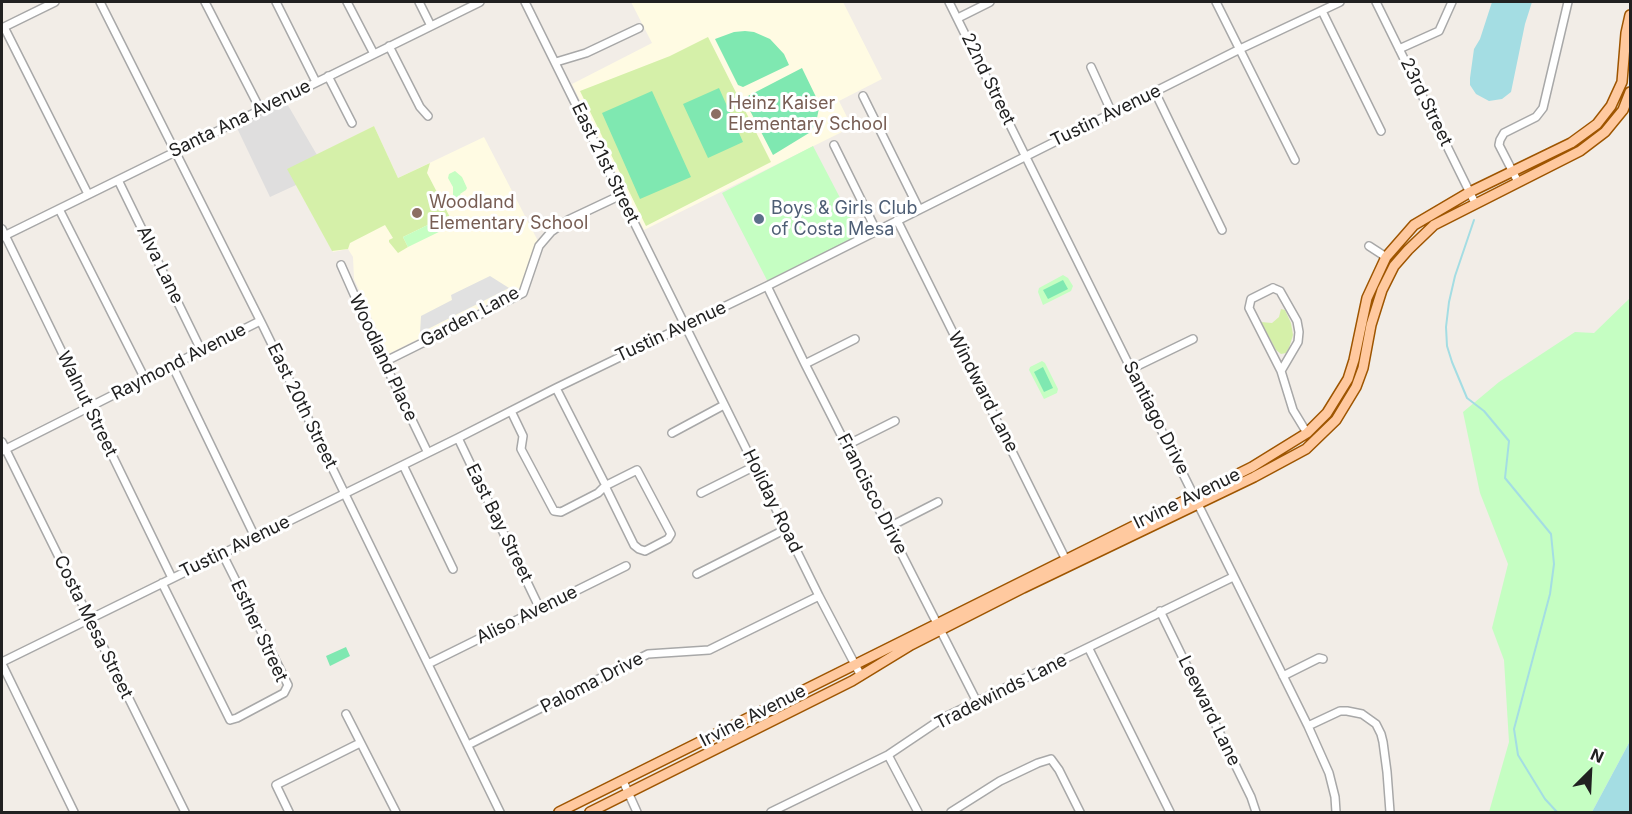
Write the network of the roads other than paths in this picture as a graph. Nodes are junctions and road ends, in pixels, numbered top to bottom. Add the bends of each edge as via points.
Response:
1 (55, 2) edge
2 (99, 2) edge
3 (205, 2) edge
4 (276, 2) edge
5 (347, 2) edge
6 (419, 2) edge
7 (480, 2) edge
8 (525, 2) edge
9 (950, 2) edge
10 (990, 2) edge
11 (1216, 2) edge
12 (1340, 2) edge
13 (1376, 2) edge
14 (1452, 2) edge
15 (1568, 2) edge
16 (1322, 11) junction
17 (1630, 15) edge
18 (958, 18) junction
19 (431, 26) junction
20 (3, 28) edge
21 (639, 28) dead end
22 (389, 46) junction
23 (1240, 49) junction
24 (1400, 49) junction
25 (374, 54) junction
26 (556, 63) junction
27 (1091, 67) dead end
28 (328, 76) junction
29 (316, 82) junction
30 (1155, 92) junction
31 (1630, 92) edge
32 (863, 96) dead end
33 (260, 109) junction
34 (1112, 113) junction
35 (428, 116) dead end
36 (352, 123) dead end
37 (1381, 131) dead end
38 (834, 145) dead end
39 (173, 151) junction
40 (1026, 156) junction
41 (1295, 160) dead end
42 (1513, 172) junction
43 (118, 180) junction
44 (1518, 182) junction
45 (1470, 192) junction
46 (88, 194) junction
47 (621, 195) junction
48 (1475, 203) junction
49 (59, 209) junction
50 (919, 209) junction
51 (897, 220) junction
52 (876, 230) junction
53 (1222, 230) dead end
54 (2, 234) edge
55 (1369, 246) dead end
56 (1386, 257) junction
57 (341, 265) dead end
58 (767, 286) junction
59 (260, 321) junction
60 (684, 325) junction
61 (855, 339) dead end
62 (1193, 339) dead end
63 (201, 350) junction
64 (384, 362) junction
65 (805, 364) junction
66 (172, 365) junction
67 (1131, 369) junction
68 (1281, 371) junction
69 (145, 379) junction
70 (556, 388) junction
71 (724, 405) junction
72 (89, 407) junction
73 (511, 411) junction
74 (895, 421) dead end
75 (672, 433) dead end
76 (1307, 433) junction
77 (458, 438) junction
78 (847, 445) junction
79 (3, 447) edge
80 (427, 451) junction
81 (402, 465) junction
82 (755, 466) junction
83 (1270, 469) junction
84 (604, 484) junction
85 (345, 493) junction
86 (701, 493) dead end
87 (1196, 499) junction
88 (938, 502) dead end
89 (889, 527) junction
90 (786, 529) junction
91 (255, 537) junction
92 (222, 553) junction
93 (1067, 562) junction
94 (626, 566) dead end
95 (453, 569) dead end
96 (697, 574) dead end
97 (1233, 577) junction
98 (172, 578) junction
99 (162, 584) junction
100 (819, 596) junction
101 (540, 609) junction
102 (1160, 611) junction
103 (89, 619) junction
104 (940, 627) junction
105 (1089, 649) junction
106 (1323, 659) dead end
107 (2, 663) edge
108 (428, 664) junction
109 (855, 665) junction
110 (1283, 675) junction
111 (861, 676) junction
112 (977, 702) junction
113 (346, 714) dead end
114 (1308, 726) junction
115 (360, 743) junction
116 (468, 746) junction
117 (888, 755) junction
118 (624, 781) junction
119 (628, 794) junction
120 (74, 813) edge
121 (185, 813) edge
122 (289, 813) edge
123 (396, 813) edge
124 (500, 813) edge
125 (559, 813) edge
126 (590, 813) edge
127 (637, 813) edge
128 (771, 813) edge
129 (918, 813) edge
130 (951, 813) edge
131 (1080, 813) edge
132 (1170, 813) edge
133 (1256, 813) edge
134 (1336, 813) edge
135 (1390, 813) edge

1 - 20 street
2 - 39 street, East 20th Street
3 - 33 street
4 - 29 street
5 - 25 street
6 - 19 street
7 - 19 street, Santa Ana Avenue
8 - 26 street, East 21st Street
9 - 18 street, 22nd Street
10 - 18 street
11 - 23 street
12 - 16 street, Tustin Avenue
13 - 24 street, 23rd Street
14 - 24 street via 1439,31
15 - 42 street via 1543,108 1536,117 1504,133 1500,140
16 - 23 street, Tustin Avenue
16 - 37 street
17 - 42 main road, Irvine Avenue via 1622,81 1611,106 1597,124 1571,143
18 - 40 street, 22nd Street
19 - 22 street, Santa Ana Avenue
20 - 46 street
21 - 26 street
22 - 25 street, Santa Ana Avenue
22 - 35 street
23 - 30 street, Tustin Avenue
23 - 41 street
24 - 45 street, 23rd Street
25 - 28 street, Santa Ana Avenue
26 - 47 street, East 21st Street
27 - 34 street
28 - 29 street, Santa Ana Avenue
28 - 36 street
29 - 33 street, Santa Ana Avenue
30 - 34 street, Tustin Avenue
30 - 53 street
31 - 44 main road, Irvine Avenue via 1623,110 1605,132 1580,151
32 - 50 street
33 - 39 street, Santa Ana Avenue
34 - 40 street, Tustin Avenue
38 - 52 street
39 - 43 street, Santa Ana Avenue
39 - 59 street, East 20th Street
40 - 50 street, Tustin Avenue
40 - 67 street, Santiago Drive
42 - 44 street
42 - 45 main road, Irvine Avenue
43 - 46 street, Santa Ana Avenue
43 - 63 street, Alva Lane
44 - 48 main road, Irvine Avenue
45 - 48 street, 23rd Street
45 - 56 main road, Irvine Avenue via 1414,225
46 - 49 street, Santa Ana Avenue
47 - 60 street, East 21st Street
47 - 64 street, Garden Lane via 551,232 539,246 523,293
48 - 83 main road, Irvine Avenue via 1434,225 1394,266 1376,306 1363,368 1347,404 1314,442
49 - 54 street, Santa Ana Avenue
49 - 69 street
50 - 51 street, Tustin Avenue
51 - 52 street, Tustin Avenue
51 - 93 street, Windward Lane
52 - 58 street, Tustin Avenue
54 - 72 street, Walnut Street
55 - 56 street
56 - 76 main road, Irvine Avenue via 1367,298 1348,379 1327,413
57 - 64 street, Woodland Place
58 - 60 street, Tustin Avenue
58 - 65 street, Francisco Drive
59 - 63 street, Raymond Avenue
59 - 85 street, East 20th Street
60 - 70 street, Tustin Avenue
60 - 71 street, Holiday Road
61 - 65 street
62 - 67 street
63 - 66 street, Raymond Avenue
64 - 80 street, Woodland Place
65 - 78 street, Francisco Drive
66 - 69 street, Raymond Avenue
66 - 91 street
67 - 87 street, Santiago Drive
68 - 68 street via 1298,342 1299,332 1280,291 1273,288 1251,299 1249,308
68 - 76 street via 1293,410
69 - 72 street, Raymond Avenue
70 - 73 street, Tustin Avenue
70 - 84 street
71 - 75 street
71 - 82 street, Holiday Road
72 - 79 street, Raymond Avenue
72 - 98 street, Walnut Street
73 - 77 street, Tustin Avenue
73 - 84 street via 523,436 521,449 554,511 561,512 598,493
74 - 78 street
76 - 83 main road via 1302,446 1277,460
76 - 87 main road, Irvine Avenue
77 - 80 street, Tustin Avenue
77 - 101 street, East Bay Street
78 - 89 street, Francisco Drive
79 - 103 street, Costa Mesa Street
80 - 81 street, Tustin Avenue
81 - 85 street, Tustin Avenue
81 - 95 street
82 - 86 street
82 - 90 street, Holiday Road
83 - 87 main road, Irvine Avenue
84 - 84 street via 634,545 645,551 668,539 671,534 639,472
85 - 91 street, Tustin Avenue
85 - 108 street, East 20th Street
87 - 93 main road, Irvine Avenue
87 - 97 street, Santiago Drive
88 - 89 street
89 - 104 street, Francisco Drive
90 - 96 street
90 - 100 street, Holiday Road
91 - 92 street, Tustin Avenue
92 - 98 street, Tustin Avenue
92 - 99 street, Esther Street via 288,685 284,693 237,718 230,720
93 - 104 main road, Irvine Avenue
94 - 101 street, Aliso Avenue
97 - 102 street, Tradewinds Lane
97 - 110 street, Santiago Drive
98 - 99 street, Tustin Avenue
99 - 103 street, Tustin Avenue
100 - 109 street, Holiday Road
100 - 116 street, Paloma Drive via 709,650 648,654
101 - 108 street, Aliso Avenue
102 - 105 street, Tradewinds Lane
102 - 133 street, Leeward Lane
103 - 107 street, Tustin Avenue
103 - 121 street, Costa Mesa Street
104 - 109 main road, Irvine Avenue
104 - 111 main road, Irvine Avenue
104 - 112 street, Francisco Drive
105 - 112 street, Tradewinds Lane
105 - 132 street
106 - 110 street
107 - 120 street
108 - 116 street, East 20th Street
109 - 111 street, Holiday Road
109 - 118 main road, Irvine Avenue
110 - 114 street, Santiago Drive
111 - 119 main road, Irvine Avenue
112 - 117 street, Tradewinds Lane via 943,718
113 - 115 street
114 - 134 street, Santiago Drive via 1329,773
114 - 135 street via 1347,711 1362,714 1376,724 1383,742
115 - 122 street via 276,786
115 - 123 street
116 - 124 street, East 20th Street
117 - 128 street, Tradewinds Lane
117 - 129 street
118 - 119 street
118 - 125 main road, Irvine Avenue
119 - 126 main road, Irvine Avenue
119 - 127 street
130 - 131 street via 1000,781 1051,759

